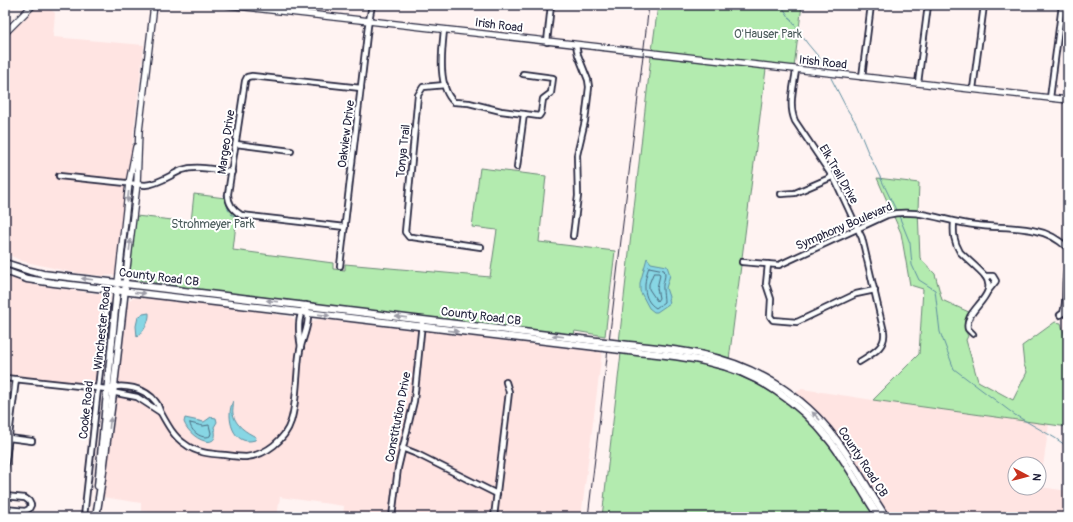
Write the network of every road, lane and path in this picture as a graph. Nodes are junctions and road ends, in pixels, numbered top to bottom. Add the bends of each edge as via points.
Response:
1 (33, 5) edge
2 (154, 5) edge
3 (228, 5) edge
4 (372, 5) edge
5 (551, 5) edge
6 (872, 5) edge
7 (928, 5) edge
8 (984, 5) edge
9 (1062, 5) edge
10 (369, 21) junction
11 (444, 30) junction
12 (5, 33) edge
13 (547, 42) junction
14 (576, 45) junction
15 (796, 70) junction
16 (523, 74) dead end
17 (862, 77) junction
18 (918, 83) junction
19 (445, 85) junction
20 (361, 88) junction
21 (973, 89) junction
22 (1050, 98) junction
23 (1068, 100) edge
24 (524, 114) junction
25 (139, 131) junction
26 (236, 144) junction
27 (291, 151) dead end
28 (517, 167) dead end
29 (232, 172) junction
30 (59, 176) dead end
31 (832, 177) junction
32 (129, 183) junction
33 (137, 184) junction
34 (781, 194) dead end
35 (954, 222) junction
36 (345, 227) junction
37 (858, 229) junction
38 (573, 236) dead end
39 (481, 247) dead end
40 (1068, 248) edge
41 (742, 262) dead end
42 (5, 263) edge
43 (768, 264) junction
44 (340, 266) dead end
45 (1068, 267) edge
46 (5, 271) edge
47 (985, 276) junction
48 (118, 283) junction
49 (125, 284) junction
50 (874, 290) junction
51 (117, 291) junction
52 (988, 291) junction
53 (125, 292) junction
54 (306, 305) junction
55 (107, 306) dead end
56 (301, 313) junction
57 (309, 313) junction
58 (1060, 315) dead end
59 (423, 320) junction
60 (422, 327) junction
61 (973, 334) dead end
62 (596, 344) junction
63 (301, 347) junction
64 (621, 347) junction
65 (859, 362) dead end
66 (5, 378) edge
67 (16, 379) junction
68 (506, 382) dead end
69 (114, 386) junction
70 (98, 388) junction
71 (106, 389) junction
72 (113, 394) junction
73 (160, 412) junction
74 (9, 438) junction
75 (32, 441) dead end
76 (402, 448) junction
77 (5, 468) edge
78 (497, 494) junction
79 (5, 496) edge
80 (97, 504) junction
81 (5, 509) edge
82 (84, 517) edge
83 (96, 517) edge
84 (392, 517) edge
85 (494, 517) edge
86 (879, 517) edge
87 (886, 517) edge

1 - 12 street
2 - 25 street, Winchester Road
3 - 10 street, Irish Road
4 - 10 street, Oakview Drive
5 - 13 street
6 - 17 street
7 - 18 street
8 - 21 street
9 - 22 street
10 - 11 street, Irish Road
10 - 20 street, Oakview Drive
11 - 13 street, Irish Road
11 - 19 street via 442,60
13 - 14 street, Irish Road
14 - 15 street, Irish Road
14 - 38 street via 589,87 577,155 578,196
15 - 17 street, Irish Road
15 - 31 street, Elk Trail Drive via 792,106 794,118
16 - 24 street via 553,78 551,93 543,99 540,116
17 - 18 street, Irish Road
18 - 21 street, Irish Road
19 - 24 street via 447,94 454,102
19 - 39 street, Tonya Trail via 424,86 418,95 405,229 407,235 412,237
20 - 26 street, Margeo Drive via 250,76 245,81
20 - 36 street, Oakview Drive
21 - 22 street, Irish Road
22 - 23 street, Irish Road
24 - 28 street
25 - 32 street, Winchester Road
25 - 33 street, Winchester Road
26 - 27 street
26 - 29 street, Margeo Drive
29 - 33 street via 191,168 152,184
29 - 36 street, Margeo Drive via 228,198 232,208 239,214
30 - 32 street
31 - 34 street via 796,194
31 - 37 street, Elk Trail Drive
32 - 33 street
32 -> 48 street, Winchester Road
49 -> 33 street, Winchester Road
35 - 37 street, Symphony Boulevard via 918,213 902,212 887,215
35 - 40 street, Symphony Boulevard via 992,228 1036,230 1052,236
35 - 47 street via 957,247
36 - 44 street, Oakview Drive
37 - 43 street, Symphony Boulevard via 781,264
37 - 50 street, Elk Trail Drive via 864,243
41 - 43 street, Symphony Boulevard
48 -> 42 main road, County Road CB via 43,274
43 - 50 street via 766,287 771,299 771,318 776,320 797,322 856,294
45 - 58 street via 1064,285 1065,305
46 - 51 main road, County Road CB via 40,281
47 - 52 street
47 - 52 street via 993,276 996,281
48 - 49 main road, County Road CB
48 - 51 main road, Winchester Road
49 - 53 main road, Winchester Road
54 -> 49 main road, County Road CB
50 - 65 street, Elk Trail Drive via 884,339 877,351
51 - 53 main road, County Road CB
51 - 71 main road, Winchester Road
52 - 61 street via 970,316 968,329
53 -> 56 main road, County Road CB
53 - 69 main road, Winchester Road
54 - 56 street
54 - 57 street
59 -> 54 main road, County Road CB
55 - 70 street, Cooke Road
56 - 57 main road, County Road CB
56 - 63 street
57 -> 60 main road, County Road CB
57 - 63 street
59 - 60 street, Constitution Drive
62 -> 59 main road, County Road CB
60 -> 62 main road, County Road CB
60 - 76 street, Constitution Drive via 414,401
62 - 64 main road, County Road CB, bridge
63 - 73 street via 291,423 278,442 260,453 238,457 197,451 179,440
64 - 86 main road, County Road CB via 710,362 748,375 775,390 801,409 829,440
87 -> 64 main road, County Road CB via 835,437 790,393 754,372 723,360 698,354
66 - 67 street
67 - 70 street
67 - 74 street
68 - 78 street via 509,392
69 - 71 street
69 - 72 main road, Winchester Road
69 - 73 street via 146,393 157,402
70 - 71 street
70 - 82 street, Cooke Road
71 - 72 street
71 - 80 main road, Winchester Road
72 - 73 street via 137,397
80 -> 72 main road, Winchester Road
74 - 75 street
74 - 77 street
76 - 78 street
76 - 84 street, Constitution Drive
78 - 85 street
79 - 81 street via 25,498 30,505 25,511
80 - 83 main road, Winchester Road

